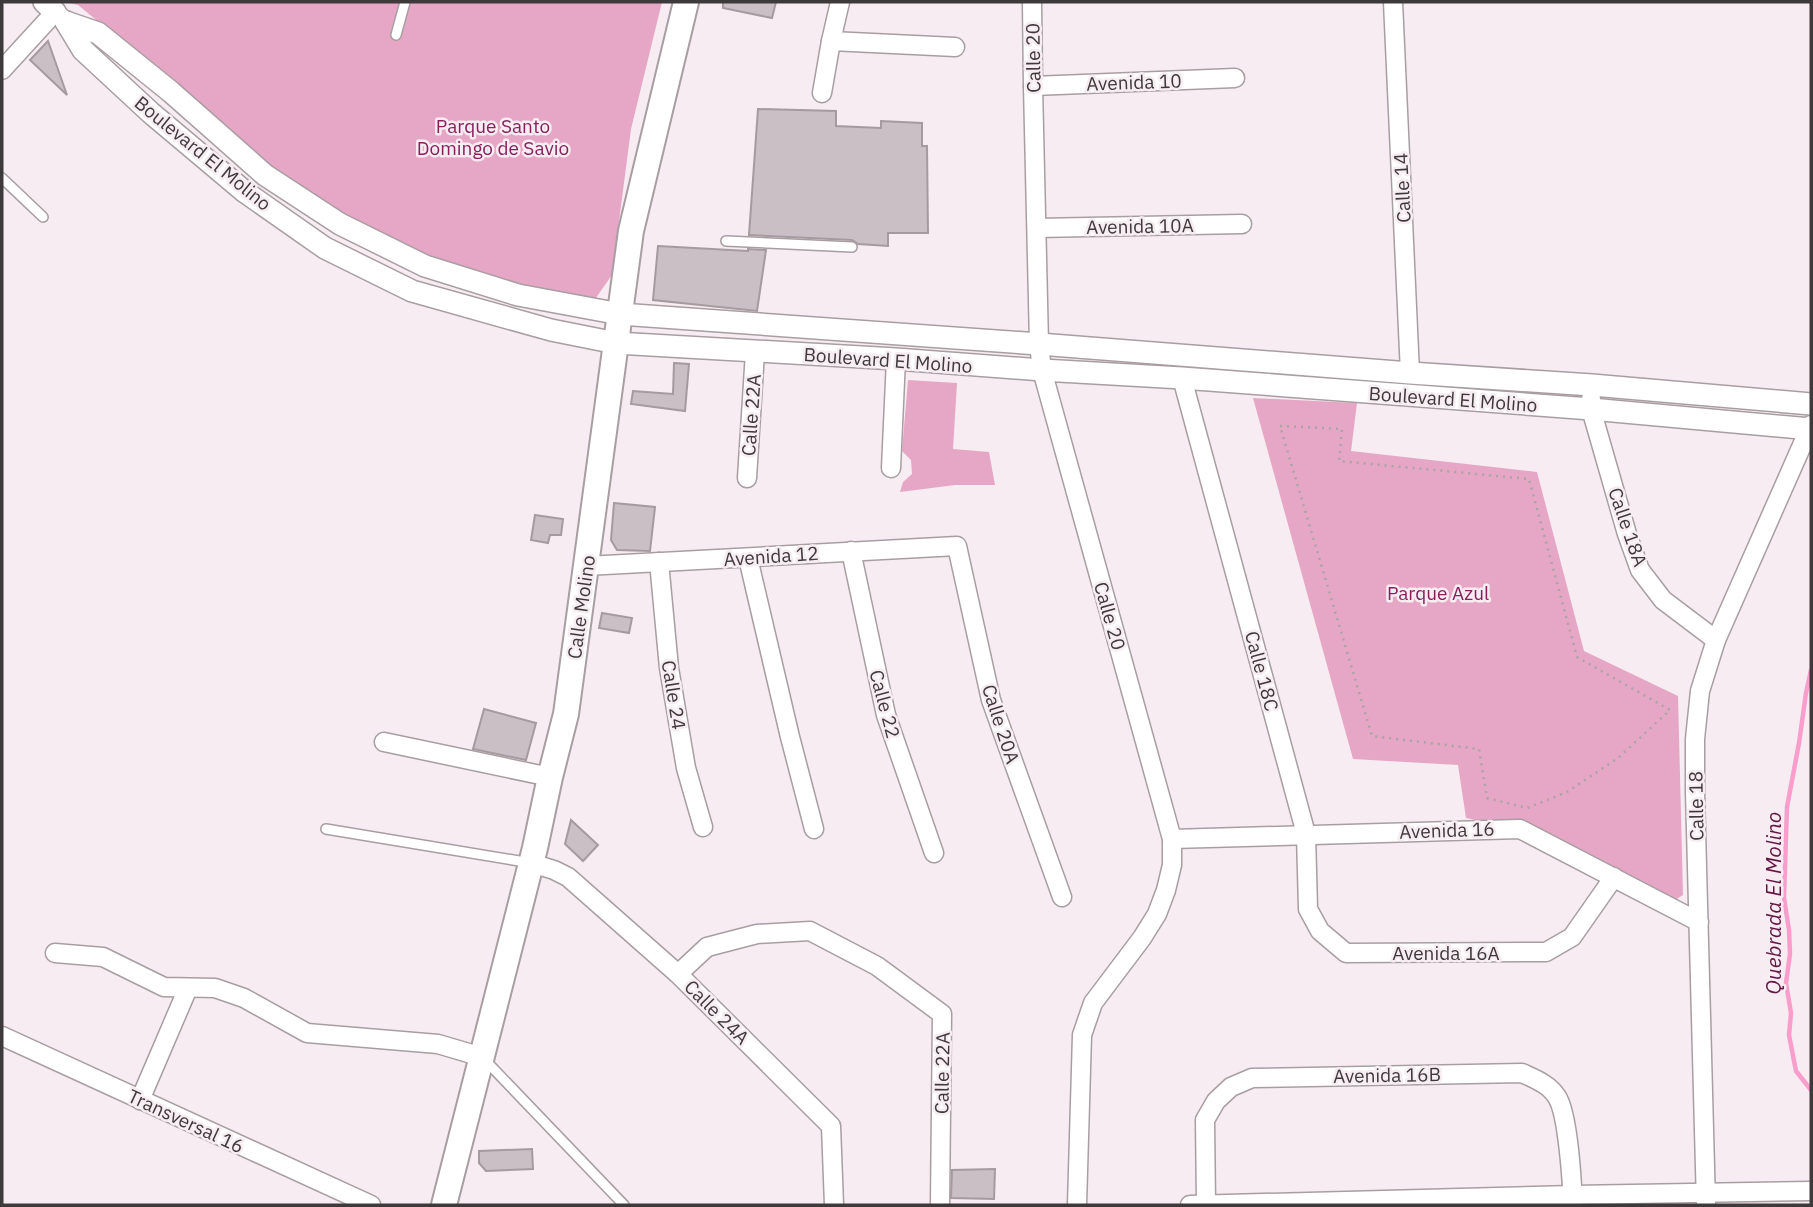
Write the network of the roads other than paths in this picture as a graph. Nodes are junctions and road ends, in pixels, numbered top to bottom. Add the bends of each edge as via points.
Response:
1 (405, 2) edge
2 (686, 2) edge
3 (840, 2) edge
4 (1032, 2) edge
5 (1393, 2) edge
6 (55, 12) edge
7 (396, 35) dead end
8 (831, 41) junction
9 (956, 47) dead end
10 (2, 70) edge
11 (1236, 78) dead end
12 (1032, 86) junction
13 (171, 92) junction
14 (822, 93) dead end
15 (189, 108) junction
16 (151, 113) junction
17 (169, 128) junction
18 (2, 178) edge
19 (43, 217) dead end
20 (1242, 224) dead end
21 (1037, 228) junction
22 (726, 241) dead end
23 (852, 247) dead end
24 (556, 303) junction
25 (620, 314) junction
26 (551, 330) junction
27 (616, 343) junction
28 (1039, 344) junction
29 (755, 352) junction
30 (896, 359) junction
31 (1042, 370) junction
32 (1410, 373) junction
33 (1182, 378) junction
34 (1592, 385) junction
35 (1811, 404) edge
36 (1591, 409) junction
37 (1811, 428) edge
38 (891, 468) dead end
39 (747, 478) dead end
40 (957, 546) joint
41 (851, 551) junction
42 (748, 558) junction
43 (659, 562) junction
44 (586, 566) junction
45 (1716, 640) junction
46 (384, 742) dead end
47 (550, 777) junction
48 (703, 827) dead end
49 (326, 829) dead end
50 (814, 829) dead end
51 (1306, 834) junction
52 (1172, 838) junction
53 (934, 853) dead end
54 (531, 863) junction
55 (1614, 877) junction
56 (1062, 897) dead end
57 (1699, 922) junction
58 (55, 953) dead end
59 (1346, 953) joint
60 (678, 974) junction
61 (188, 988) junction
62 (2, 1036) edge
63 (482, 1057) junction
64 (140, 1100) junction
65 (1811, 1191) edge
66 (332, 1197) edge
67 (1573, 1200) edge
68 (1706, 1200) edge
69 (371, 1205) edge
70 (444, 1205) edge
71 (624, 1205) edge
72 (834, 1205) edge
73 (940, 1205) edge
74 (1077, 1205) edge
75 (1190, 1205) edge
76 (1206, 1205) edge

1 - 7 lane
2 - 25 main road, Calle Molino via 631,231
3 - 8 street
4 - 12 street, Calle 20
5 - 32 street, Calle 14
6 - 10 street
6 - 13 street, Boulevard El Molino via 98,33
6 - 16 street, Boulevard El Molino via 83,50
8 - 9 street
8 - 14 street
11 - 12 street, Avenida 10
12 - 21 street, Calle 20
13 - 15 street, Boulevard El Molino
13 - 16 street
15 - 17 street
15 - 24 street, Boulevard El Molino via 265,174 340,224 425,266
16 - 17 street, Boulevard El Molino
17 - 26 street, Boulevard El Molino via 245,192 326,248 412,292
18 - 19 lane
20 - 21 street, Avenida 10A
21 - 28 street, Calle 20
22 - 23 lane
24 - 25 street, Boulevard El Molino
24 - 26 street
25 - 27 main road, Calle Molino
25 - 28 street, Boulevard El Molino
26 - 27 street, Boulevard El Molino
27 - 29 street, Boulevard El Molino
27 - 44 main road, Calle Molino
28 - 31 street, Calle 20
28 - 32 street, Boulevard El Molino
29 - 30 street, Boulevard El Molino
29 - 39 street, Calle 22A
30 - 31 street, Boulevard El Molino
30 - 38 street
31 - 33 street, Boulevard El Molino
31 - 52 street, Calle 20
32 - 34 street, Boulevard El Molino
33 - 36 street, Boulevard El Molino
33 - 51 street, Calle 18C
34 - 35 street, Boulevard El Molino
34 - 36 street, Calle 18A
36 - 37 street, Boulevard El Molino
36 - 45 street, Calle 18A via 1640,570 1663,600
37 - 45 street, Calle 18
40 - 41 street, Avenida 12
40 - 56 street, Calle 20A via 991,700
41 - 42 street, Avenida 12
41 - 53 street, Calle 22 via 886,715
42 - 43 street, Avenida 12
42 - 50 street
43 - 44 street, Avenida 12
43 - 48 street, Calle 24 via 669,668 686,768
44 - 47 main road, Calle Molino via 566,714
45 - 57 street, Calle 18 via 1700,691 1695,739
46 - 47 street
47 - 54 main road, Calle Molino
49 - 54 lane
51 - 52 street, Avenida 16
51 - 55 street, Avenida 16 via 1520,828
51 - 59 street, Calle 18C via 1308,909 1320,931
52 - 74 street, Calle 20 via 1172,865 1157,914 1093,1003 1082,1035
54 - 60 street, Calle 24A via 568,877
54 - 63 main road, Calle Molino
55 - 57 street, Avenida 16
55 - 59 street, Avenida 16A via 1572,937 1546,952
57 - 68 street, Calle 18
58 - 61 street via 103,957 164,987
60 - 72 street, Calle 24A via 831,1126
60 - 73 street, Calle 22A via 707,947 757,934 810,931 877,966 942,1014
61 - 63 street via 215,988 244,998 307,1033 438,1044
61 - 64 street
62 - 64 street, Transversal 16
63 - 70 main road, Calle Molino
63 - 71 lane
64 - 66 street, Transversal 16
65 - 68 street
66 - 69 street, Transversal 16
67 - 68 street
67 - 76 street
67 - 76 street, Avenida 16B via 1565,1116 1557,1097 1542,1082 1522,1073 1508,1073 1252,1078 1231,1087 1205,1120
75 - 76 street

